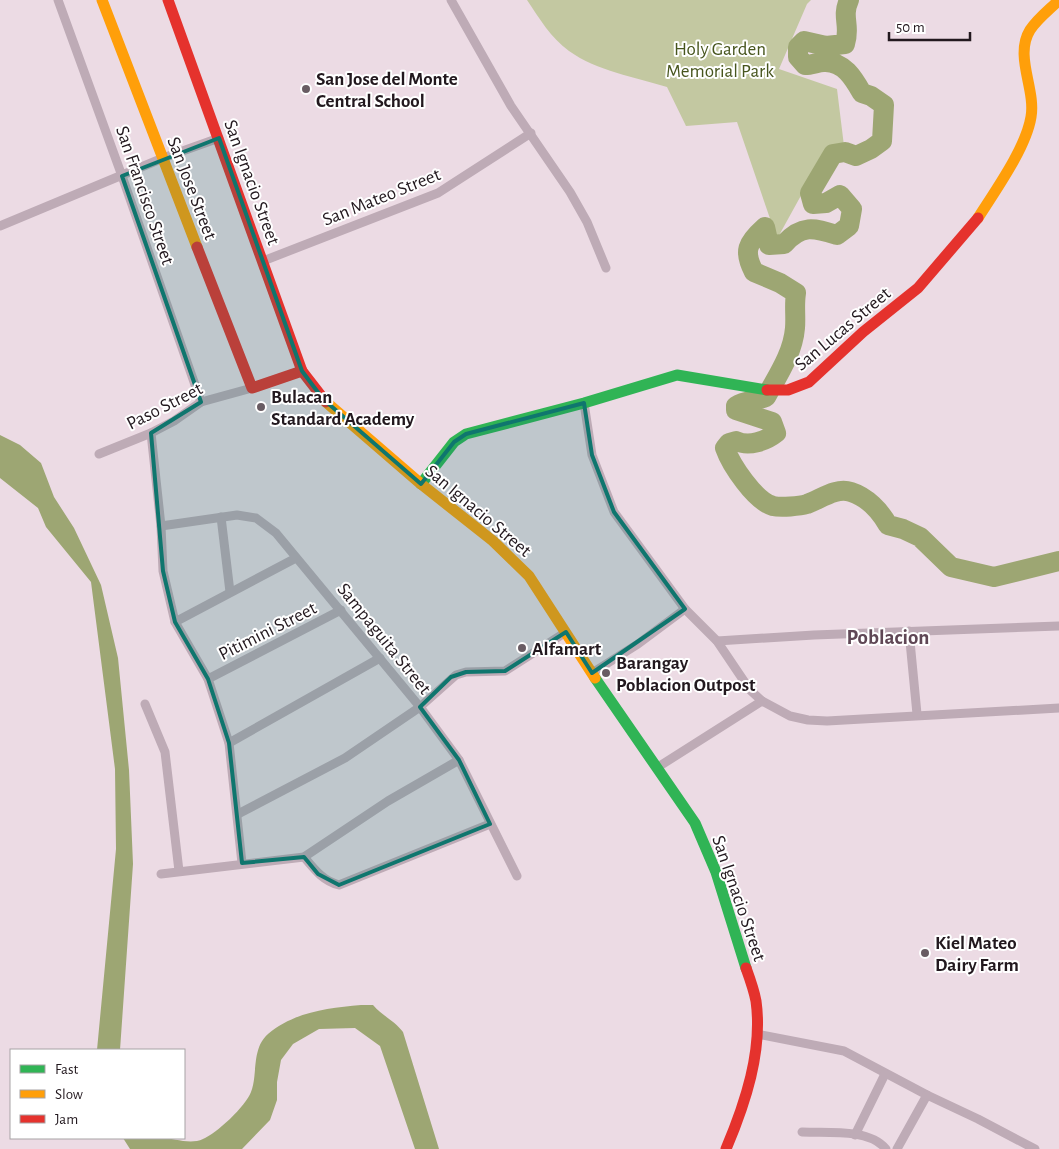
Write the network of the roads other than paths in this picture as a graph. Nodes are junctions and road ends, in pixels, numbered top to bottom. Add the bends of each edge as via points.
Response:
1 (58, 0) edge
2 (102, 0) edge
3 (168, 0) edge
4 (450, 0) edge
5 (1059, 0) edge
6 (531, 133) junction
7 (219, 138) junction
8 (163, 158) junction
9 (122, 176) junction
10 (0, 226) edge
11 (263, 261) junction
12 (606, 268) dead end
13 (302, 370) junction
14 (252, 388) junction
15 (201, 402) junction
16 (584, 402) junction
17 (151, 433) junction
18 (99, 454) dead end
19 (421, 484) junction
20 (220, 517) junction
21 (161, 526) junction
22 (296, 558) junction
23 (230, 592) junction
24 (341, 610) junction
25 (685, 610) junction
26 (175, 622) junction
27 (1059, 626) edge
28 (909, 631) junction
29 (566, 632) junction
30 (717, 641) junction
31 (380, 658) junction
32 (592, 673) junction
33 (208, 679) junction
34 (762, 701) junction
35 (145, 704) dead end
36 (420, 707) junction
37 (1059, 708) edge
38 (917, 714) junction
39 (230, 743) junction
40 (459, 760) junction
41 (658, 767) junction
42 (238, 814) junction
43 (490, 824) junction
44 (304, 857) junction
45 (242, 863) junction
46 (179, 872) junction
47 (161, 874) dead end
48 (517, 876) dead end
49 (757, 1034) junction
50 (885, 1074) junction
51 (927, 1095) junction
52 (802, 1132) dead end
53 (855, 1134) junction
54 (728, 1144) edge
55 (886, 1149) edge
56 (897, 1149) edge
57 (1035, 1149) edge

1 - 9 street, San Francisco Street
2 - 8 main road, San Jose Street
3 - 7 main road, San Ignacio Street
4 - 6 street via 511,106
5 - 16 main road, San Lucas Street via 1029,31 1022,59 1031,93 1031,117 1015,158 975,223 918,288 863,332 809,382 788,390 762,390 677,374
6 - 11 street, San Mateo Street via 438,193
6 - 12 street via 587,222
7 - 8 street
7 - 11 main road, San Ignacio Street
8 - 9 street
8 - 14 main road, San Jose Street
9 - 10 street
9 - 15 street, San Francisco Street
11 - 13 main road, San Ignacio Street
13 - 14 main road, Paso Street
13 - 19 main road, San Ignacio Street via 323,399
14 - 15 street, Paso Street
15 - 17 street, Paso Street
16 - 19 main road, San Lucas Street via 466,434 454,442
16 - 25 street via 592,455 614,512
17 - 18 street, Paso Street
17 - 21 street
19 - 29 main road, San Ignacio Street via 515,561 529,576
20 - 21 street, Sampaguita Street
20 - 22 street, Sampaguita Street via 247,516 265,523
20 - 23 street
21 - 26 street via 163,571
22 - 23 street
22 - 24 street, Sampaguita Street
23 - 26 street
24 - 31 street, Sampaguita Street
24 - 33 street, Pitimini Street
25 - 30 street
25 - 32 street
26 - 33 street
27 - 28 street
28 - 30 street
28 - 38 street
29 - 32 main road, San Ignacio Street
29 - 36 street via 506,671 456,674
30 - 34 street via 750,690
31 - 36 street, Sampaguita Street
31 - 39 street
32 - 41 main road, San Ignacio Street
33 - 39 street
34 - 38 street via 790,716 808,720
34 - 41 street
35 - 46 street via 165,752
36 - 40 street, Sampaguita Street
36 - 42 street via 345,758
37 - 38 street
39 - 42 street
40 - 43 street, Sampaguita Street
40 - 44 street via 388,801
41 - 49 main road, San Ignacio Street via 695,823 716,872 756,1001
42 - 45 street
43 - 44 street via 339,885 318,874
43 - 48 street, Sampaguita Street
44 - 45 street
45 - 46 street
46 - 47 street
49 - 50 street via 844,1051
49 - 54 main road, San Ignacio Street via 746,1093
50 - 51 street
50 - 53 street
51 - 56 street
51 - 57 street
52 - 53 street
53 - 55 street via 882,1144

